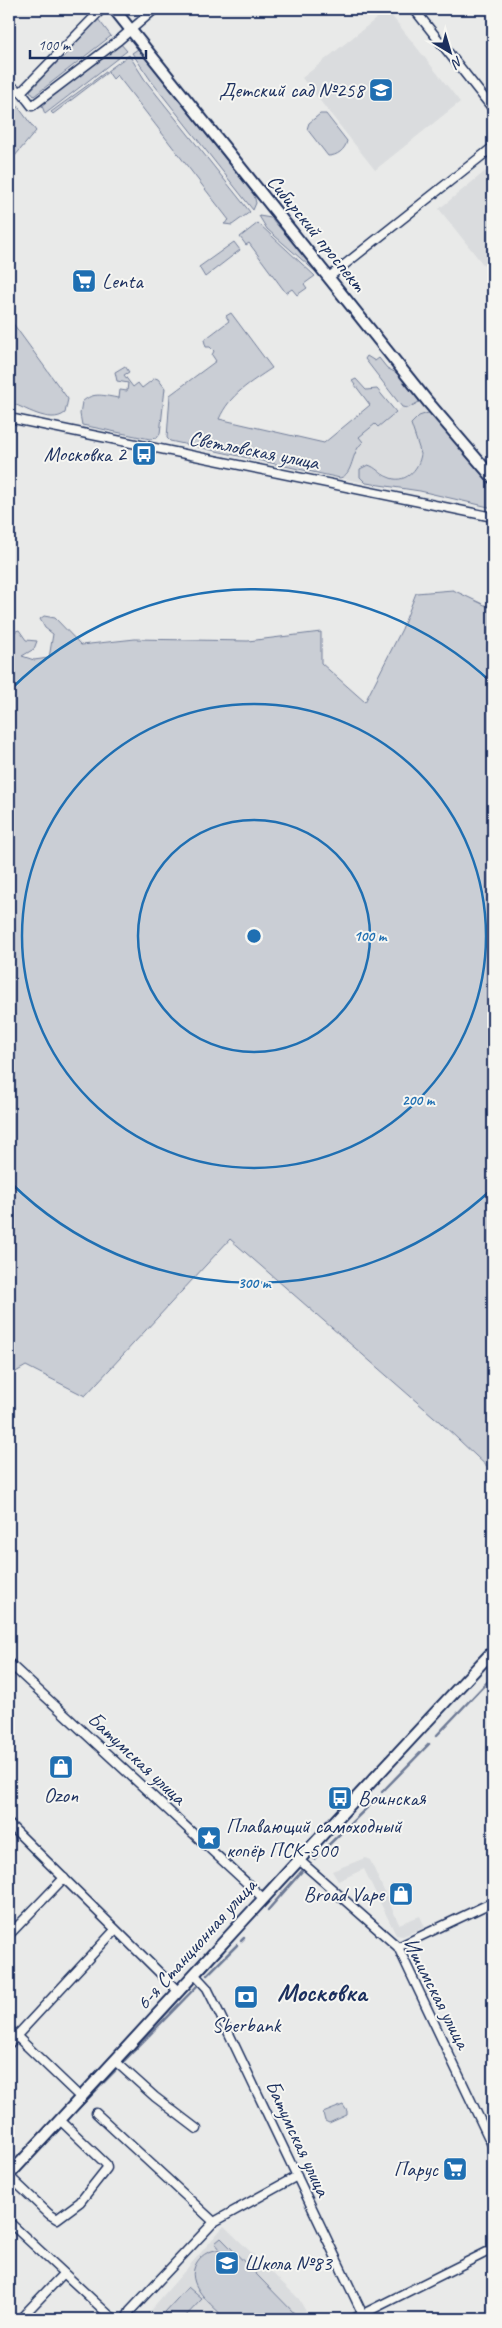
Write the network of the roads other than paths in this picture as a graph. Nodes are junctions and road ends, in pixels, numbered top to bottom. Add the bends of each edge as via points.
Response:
1 (102, 9) edge
2 (114, 9) edge
3 (155, 9) edge
4 (414, 9) edge
5 (131, 30) junction
6 (9, 85) edge
7 (21, 92) junction
8 (493, 109) edge
9 (493, 147) edge
10 (329, 277) junction
11 (9, 418) edge
12 (493, 478) edge
13 (493, 517) edge
14 (493, 1651) edge
15 (9, 1663) edge
16 (9, 1824) edge
17 (298, 1859) junction
18 (64, 1878) junction
19 (263, 1898) junction
20 (493, 1902) edge
21 (115, 1930) junction
22 (9, 1935) edge
23 (398, 1947) junction
24 (195, 1975) junction
25 (179, 1992) junction
26 (9, 2029) edge
27 (16, 2036) junction
28 (9, 2044) edge
29 (114, 2061) junction
30 (81, 2098) junction
31 (96, 2112) dead end
32 (60, 2120) junction
33 (197, 2129) dead end
34 (493, 2147) edge
35 (9, 2176) edge
36 (297, 2176) junction
37 (9, 2222) edge
38 (214, 2222) junction
39 (493, 2249) edge
40 (62, 2274) junction
41 (364, 2317) edge
42 (20, 2319) edge
43 (117, 2319) edge
44 (126, 2319) edge
45 (353, 2319) edge

1 - 7 street
2 - 5 main road, Сибирский проспект
3 - 5 street
4 - 8 street
5 - 7 street via 32,106
5 - 10 main road, Сибирский проспект
6 - 7 street
9 - 10 street
10 - 12 main road, Сибирский проспект
11 - 13 street, Светловская улица
14 - 17 main road, 6-я Станционная улица
15 - 19 street, Батумская улица
16 - 18 street
17 - 19 main road, 6-я Станционная улица
17 - 23 street, Ишимская улица
18 - 21 street
18 - 22 street
19 - 24 main road, 6-я Станционная улица
20 - 23 street
21 - 25 street
21 - 27 street
23 - 34 street, Ишимская улица
24 - 25 main road, 6-я Станционная улица
24 - 36 street, Батумская улица via 207,1988
25 - 29 main road, 6-я Станционная улица
26 - 27 street
27 - 28 street
27 - 30 street
29 - 30 main road, 6-я Станционная улица
29 - 33 street
30 - 32 main road, 6-я Станционная улица
31 - 38 street
32 - 35 main road, 6-я Станционная улица
32 - 35 street via 107,2168 80,2202 57,2219
36 - 38 street
36 - 41 street, Батумская улица
37 - 40 street
38 - 44 street
39 - 41 street
40 - 42 street
40 - 43 street
41 - 45 street

